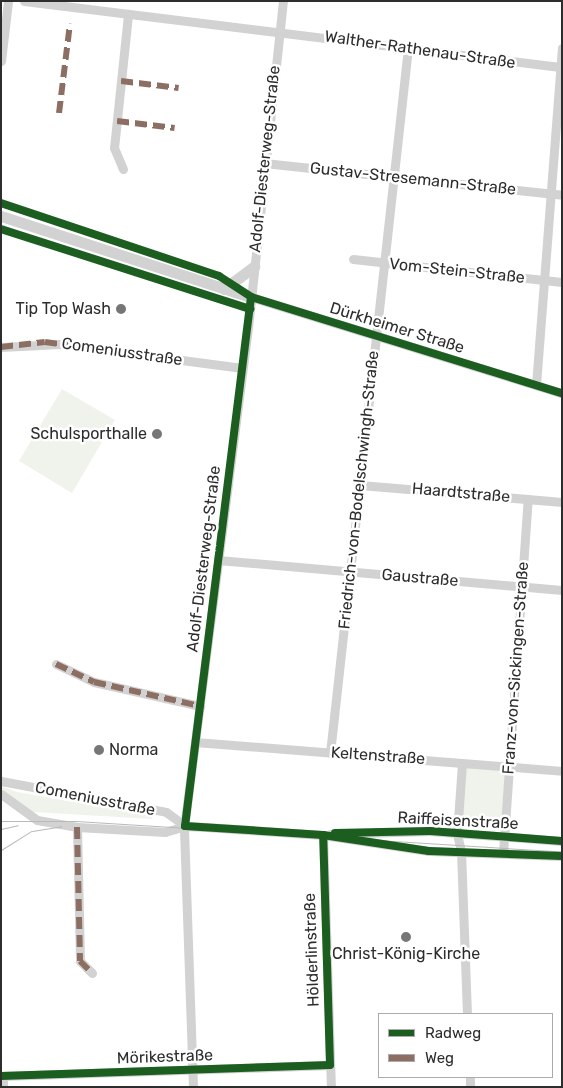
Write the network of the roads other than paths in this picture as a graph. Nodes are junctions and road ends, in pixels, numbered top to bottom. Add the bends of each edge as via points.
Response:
1 (8, 1) edge
2 (24, 1) edge
3 (283, 1) edge
4 (128, 14) junction
5 (279, 31) junction
6 (408, 48) junction
7 (562, 48) edge
8 (1, 60) edge
9 (560, 67) junction
10 (560, 94) edge
11 (264, 163) junction
12 (123, 169) dead end
13 (394, 177) junction
14 (549, 194) junction
15 (562, 195) edge
16 (1, 216) edge
17 (353, 259) dead end
18 (385, 262) junction
19 (254, 266) junction
20 (545, 280) junction
21 (562, 282) edge
22 (224, 289) junction
23 (251, 297) junction
24 (376, 336) junction
25 (1, 347) edge
26 (242, 368) junction
27 (536, 385) junction
28 (562, 393) edge
29 (360, 485) junction
30 (528, 499) junction
31 (562, 502) edge
32 (218, 560) junction
33 (350, 572) junction
34 (521, 586) junction
35 (562, 590) edge
36 (56, 664) dead end
37 (200, 706) junction
38 (195, 742) junction
39 (330, 753) junction
40 (462, 763) junction
41 (509, 767) junction
42 (562, 771) edge
43 (1, 781) edge
44 (1, 794) edge
45 (185, 826) junction
46 (77, 827) junction
47 (457, 834) junction
48 (322, 835) junction
49 (504, 837) junction
50 (562, 841) edge
51 (461, 851) junction
52 (502, 853) junction
53 (562, 856) edge
54 (92, 973) dead end
55 (467, 1013) edge
56 (330, 1065) junction
57 (193, 1070) junction
58 (2, 1076) edge
59 (3, 1087) edge
60 (193, 1087) edge
61 (331, 1087) edge

1 - 8 street
2 - 4 street, Walther-Rathenau-Straße
3 - 5 street, Adolf-Diesterweg-Straße
4 - 5 street, Walther-Rathenau-Straße
4 - 12 street via 114,148
5 - 6 street, Walther-Rathenau-Straße
5 - 11 street, Adolf-Diesterweg-Straße via 275,98
6 - 9 street, Walther-Rathenau-Straße
6 - 13 street, Friedrich-von-Bodelschwingh-Straße
7 - 9 street
9 - 10 street
10 - 14 street
11 - 13 street, Gustav-Stresemann-Straße
11 - 19 street, Adolf-Diesterweg-Straße
13 - 14 street, Gustav-Stresemann-Straße
13 - 18 street, Friedrich-von-Bodelschwingh-Straße
14 - 15 street, Gustav-Stresemann-Straße
14 - 20 street
16 - 22 street, Dürkheimer Straße
17 - 18 street, Vom-Stein-Straße
18 - 20 street, Vom-Stein-Straße
18 - 24 street, Friedrich-von-Bodelschwingh-Straße
19 - 22 street
19 - 23 street, Adolf-Diesterweg-Straße
20 - 21 street, Vom-Stein-Straße
20 - 27 street
22 - 23 street, Dürkheimer Straße
23 - 24 street, Dürkheimer Straße
23 - 26 street, Adolf-Diesterweg-Straße
24 - 27 street, Dürkheimer Straße
24 - 29 street, Friedrich-von-Bodelschwingh-Straße
25 - 26 street, Comeniusstraße via 60,344
26 - 32 street, Adolf-Diesterweg-Straße
27 - 28 street, Dürkheimer Straße
29 - 30 street, Haardtstraße
29 - 33 street, Friedrich-von-Bodelschwingh-Straße
30 - 31 street, Haardtstraße
30 - 34 street, Franz-von-Sickingen-Straße
32 - 33 street, Gaustraße
32 - 37 street, Adolf-Diesterweg-Straße
33 - 34 street, Gaustraße
33 - 39 street, Friedrich-von-Bodelschwingh-Straße
34 - 35 street, Gaustraße
34 - 41 street, Franz-von-Sickingen-Straße
36 - 37 street via 94,682
37 - 38 street, Adolf-Diesterweg-Straße
38 - 39 street, Keltenstraße
38 - 45 street, Adolf-Diesterweg-Straße
39 - 40 street, Keltenstraße
40 - 41 street, Keltenstraße
40 - 47 street
41 - 42 street, Keltenstraße
41 - 49 street, Franz-von-Sickingen-Straße
43 - 45 street, Comeniusstraße via 166,812
44 - 46 street, Raiffeisenstraße via 37,820
45 - 46 street, Raiffeisenstraße via 165,832
45 - 48 street, Raiffeisenstraße
45 - 57 street, Adolf-Diesterweg-Straße
46 - 54 street via 80,961
47 - 48 street, Raiffeisenstraße via 359,831
47 - 49 street, Raiffeisenstraße
47 - 51 street
48 - 51 street, Raiffeisenstraße via 429,851
48 - 56 street, Hölderlinstraße
49 - 50 street, Raiffeisenstraße
49 - 52 street, Franz-von-Sickingen-Straße
51 - 52 street, Raiffeisenstraße
51 - 55 street
52 - 53 street, Raiffeisenstraße
56 - 57 street, Mörikestraße
56 - 61 street, Hölderlinstraße
57 - 58 street, Mörikestraße
57 - 60 street, Adolf-Diesterweg-Straße
58 - 59 street

